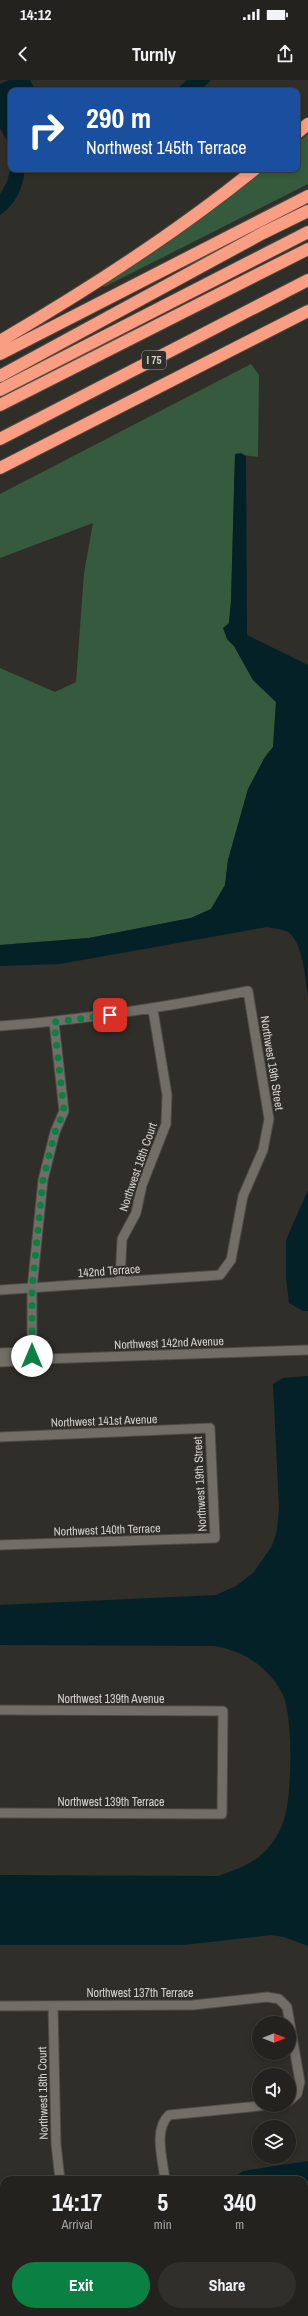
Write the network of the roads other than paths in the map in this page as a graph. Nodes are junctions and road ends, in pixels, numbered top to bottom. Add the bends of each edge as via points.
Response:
1 (308, 124) edge
2 (300, 131) edge
3 (251, 172) edge
4 (308, 196) edge
5 (308, 211) edge
6 (308, 232) edge
7 (308, 249) edge
8 (308, 280) edge
9 (308, 311) edge
10 (0, 341) edge
11 (0, 354) edge
12 (0, 376) edge
13 (0, 390) edge
14 (0, 405) edge
15 (0, 439) edge
16 (0, 468) edge
17 (153, 1010) junction
18 (54, 1022) junction
19 (0, 1026) edge
20 (220, 1275) joint
21 (120, 1282) junction
22 (32, 1289) junction
23 (0, 1290) edge
24 (308, 1350) edge
25 (0, 1353) edge
26 (32, 1356) junction
27 (0, 1362) edge
28 (210, 1428) joint
29 (0, 1437) edge
30 (215, 1538) joint
31 (0, 1545) edge
32 (0, 1710) edge
33 (0, 1813) edge
34 (222, 1814) joint
35 (0, 2006) edge
36 (53, 2006) junction
37 (296, 2095) edge
38 (252, 2107) edge
39 (60, 2176) edge
40 (165, 2176) edge

1 - 2 highway
3 - 10 highway via 186,223 119,269
4 - 11 highway
5 - 12 highway
6 - 13 highway
7 - 14 highway
8 - 15 highway, I 75
9 - 16 highway
17 - 18 street
17 - 20 street, Northwest 19th Street via 248,991 269,1119 263,1150 243,1196 231,1260
17 - 21 street, Northwest 18th Court via 167,1095 166,1124 142,1185 136,1213 122,1239
18 - 19 street
18 - 22 street via 64,1111 55,1132 43,1180
20 - 21 street, 142nd Terrace
21 - 22 street, 142nd Terrace
22 - 23 street, 142nd Terrace
22 - 26 street
24 - 26 street, Northwest 142nd Avenue via 43,1359
25 - 26 street, Northwest 142nd Avenue via 23,1352
26 - 27 street, Northwest 142nd Avenue via 23,1361
28 - 29 street, Northwest 141st Avenue
28 - 30 street, Northwest 19th Street
30 - 31 street, Northwest 140th Terrace
32 - 34 street, Northwest 139th Avenue via 223,1711
33 - 34 street, Northwest 139th Terrace
35 - 36 street, Northwest 137th Terrace
36 - 37 street, Northwest 137th Terrace via 194,2005 267,1997 279,1999 287,2007 300,2082
36 - 39 street, Northwest 18th Court via 56,2144
38 - 40 street via 169,2116 162,2122 160,2130

